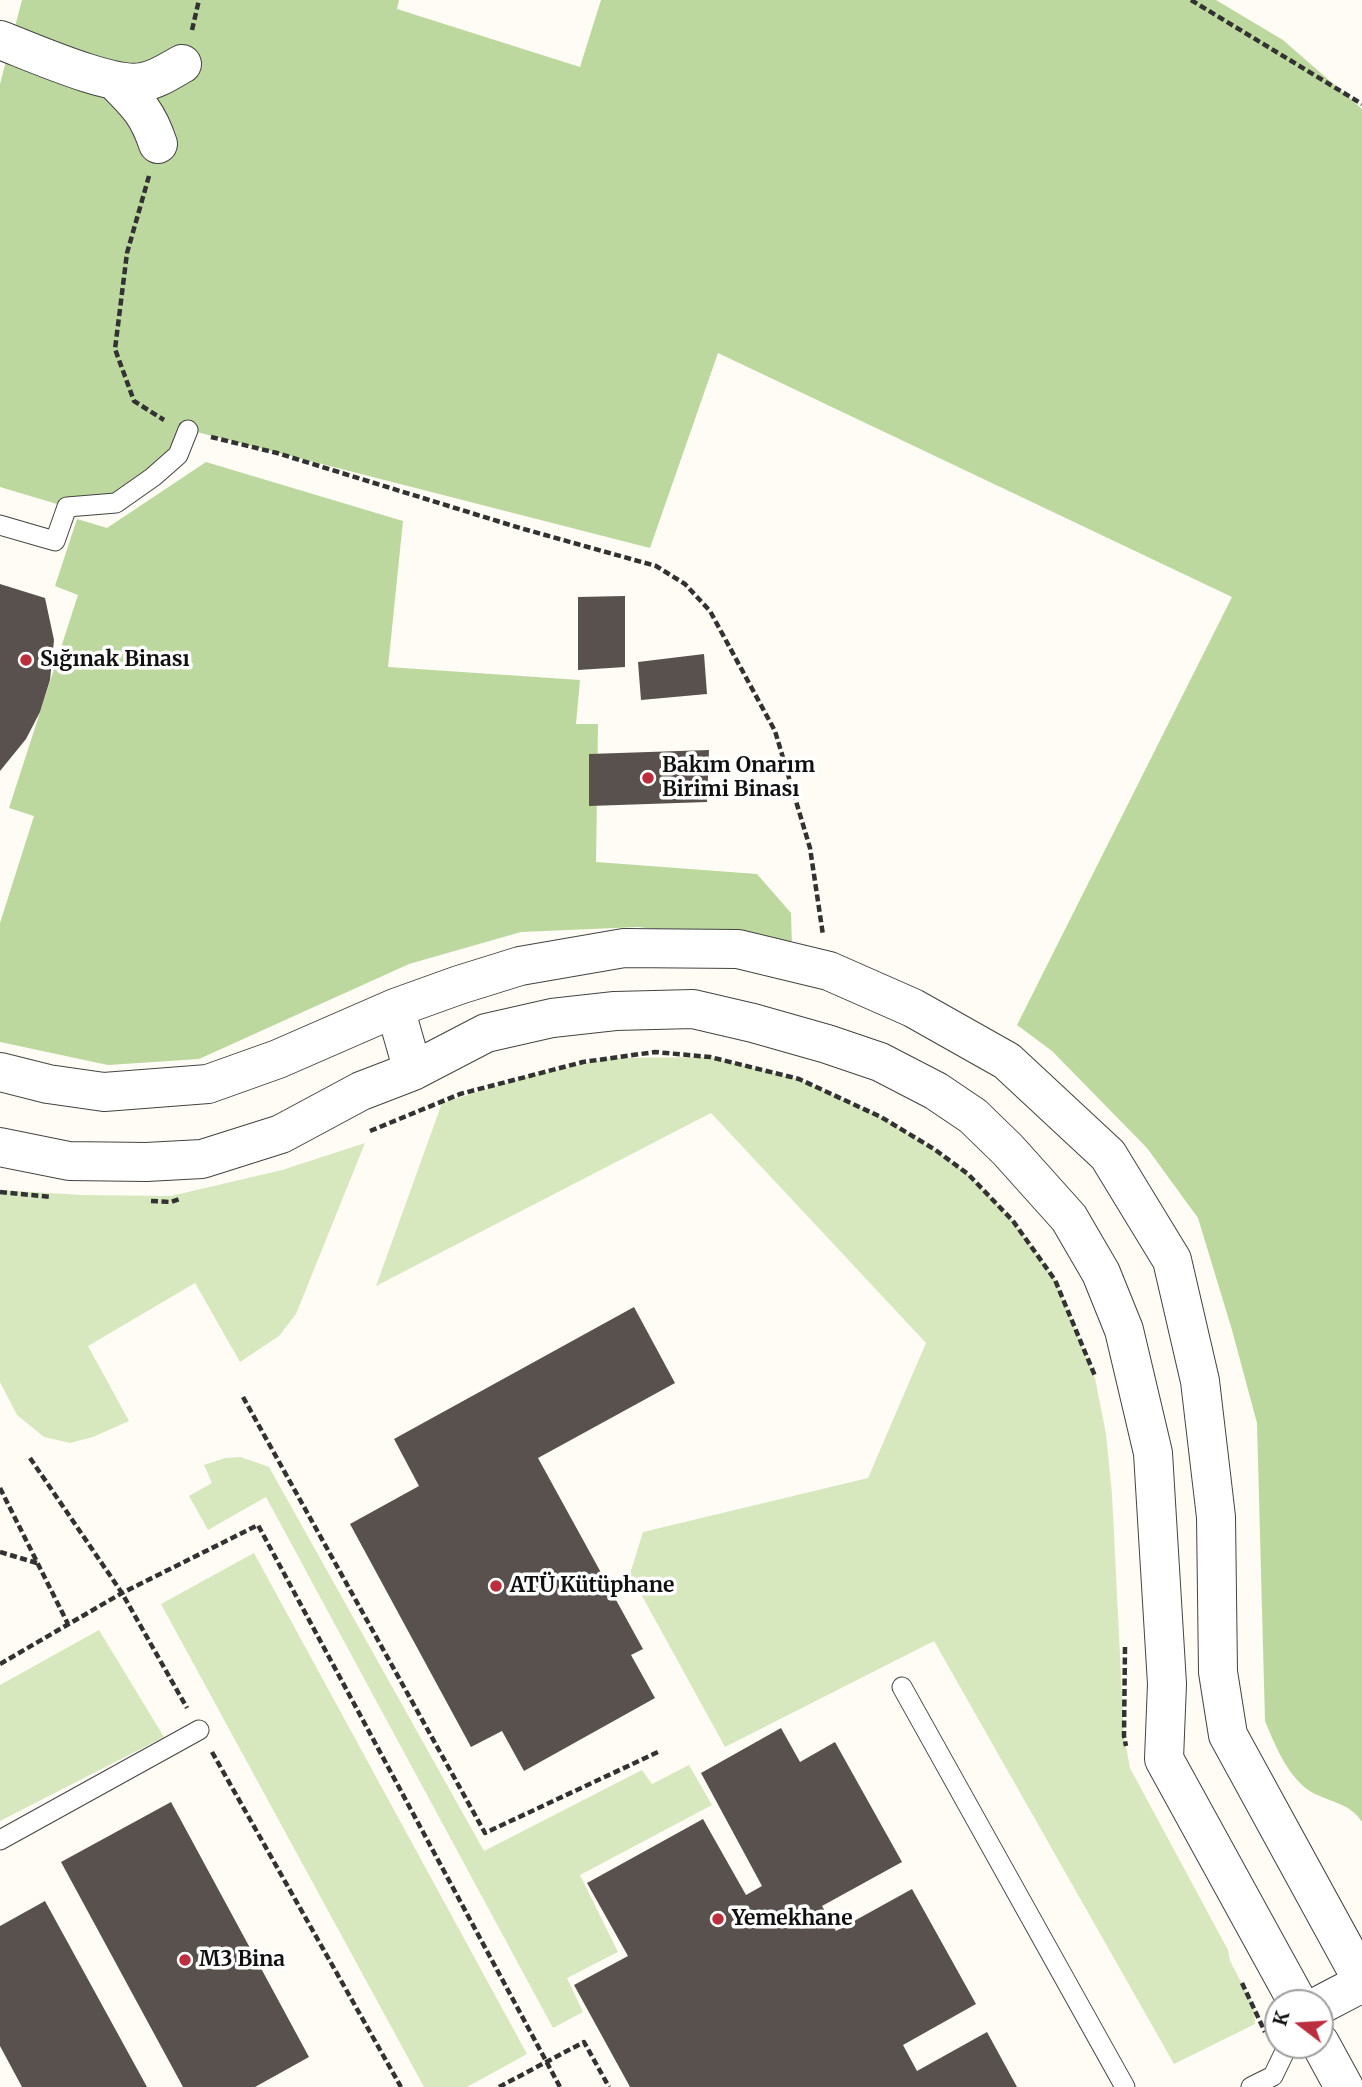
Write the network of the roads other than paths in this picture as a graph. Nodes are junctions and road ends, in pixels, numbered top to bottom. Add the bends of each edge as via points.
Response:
1 (0, 40) edge
2 (182, 64) road end
3 (116, 82) junction
4 (158, 144) road end
5 (188, 430) road end
6 (0, 525) edge
7 (395, 1008) junction
8 (413, 1071) junction
9 (0, 1072) edge
10 (0, 1147) edge
11 (902, 1688) dead end
12 (199, 1730) road end
13 (0, 1840) edge
14 (1362, 1982) edge
15 (1290, 1989) edge
16 (1334, 1997) edge
17 (1282, 2059) edge
18 (1329, 2059) edge
19 (1125, 2087) edge
20 (1251, 2087) edge
21 (1344, 2087) edge

1 - 3 street
2 - 3 street via 141,83
3 - 4 street via 150,120
5 - 6 lane via 178,455 116,503 66,507 55,541
7 - 8 street
7 - 9 street via 208,1084 104,1092
7 - 14 street via 520,966 624,948 738,949 829,971 913,1008 1007,1061 1108,1155 1172,1260 1200,1381 1216,1517 1218,1672 1228,1735
8 - 10 street via 360,1091 281,1135 202,1159 69,1161
8 - 15 street via 486,1033 552,1018 693,1009 880,1062 973,1116 1008,1150 1069,1219 1101,1273 1124,1330 1153,1453 1167,1684 1164,1759
11 - 19 lane
12 - 13 lane
14 - 16 street
17 - 20 lane via 1273,2076
18 - 21 street

